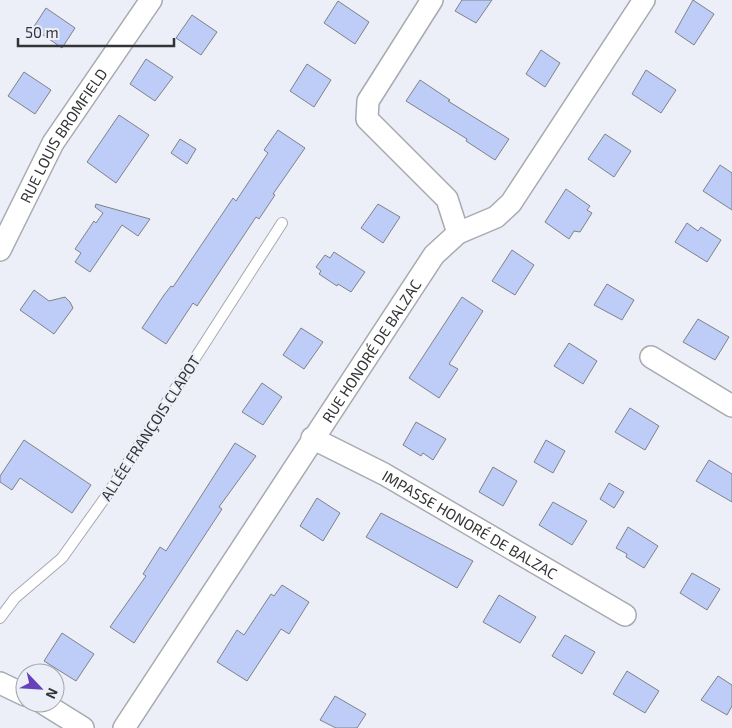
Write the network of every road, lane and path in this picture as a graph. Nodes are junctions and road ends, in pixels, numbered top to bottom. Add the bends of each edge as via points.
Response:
1 (151, 0) edge
2 (432, 0) edge
3 (644, 0) edge
4 (282, 223) dead end
5 (458, 233) junction
6 (0, 250) edge
7 (651, 357) dead end
8 (732, 406) edge
9 (312, 438) junction
10 (625, 615) dead end
11 (0, 618) edge
12 (0, 683) edge
13 (15, 690) edge
14 (59, 713) edge
15 (83, 728) edge
16 (124, 728) edge

1 - 6 street, RUE LOUIS BROMFIELD via 53,143
2 - 5 street via 368,100 367,119 447,199
3 - 5 street, RUE HONORÉ DE BALZAC via 512,203 496,217
4 - 11 lane, ALLÉE FRANÇOIS CLAPOT via 62,558 15,598
5 - 9 street, RUE HONORÉ DE BALZAC via 434,255
7 - 8 street
9 - 10 street, IMPASSE HONORÉ DE BALZAC via 384,474
9 - 16 street, RUE HONORÉ DE BALZAC
12 - 13 street
14 - 15 street

